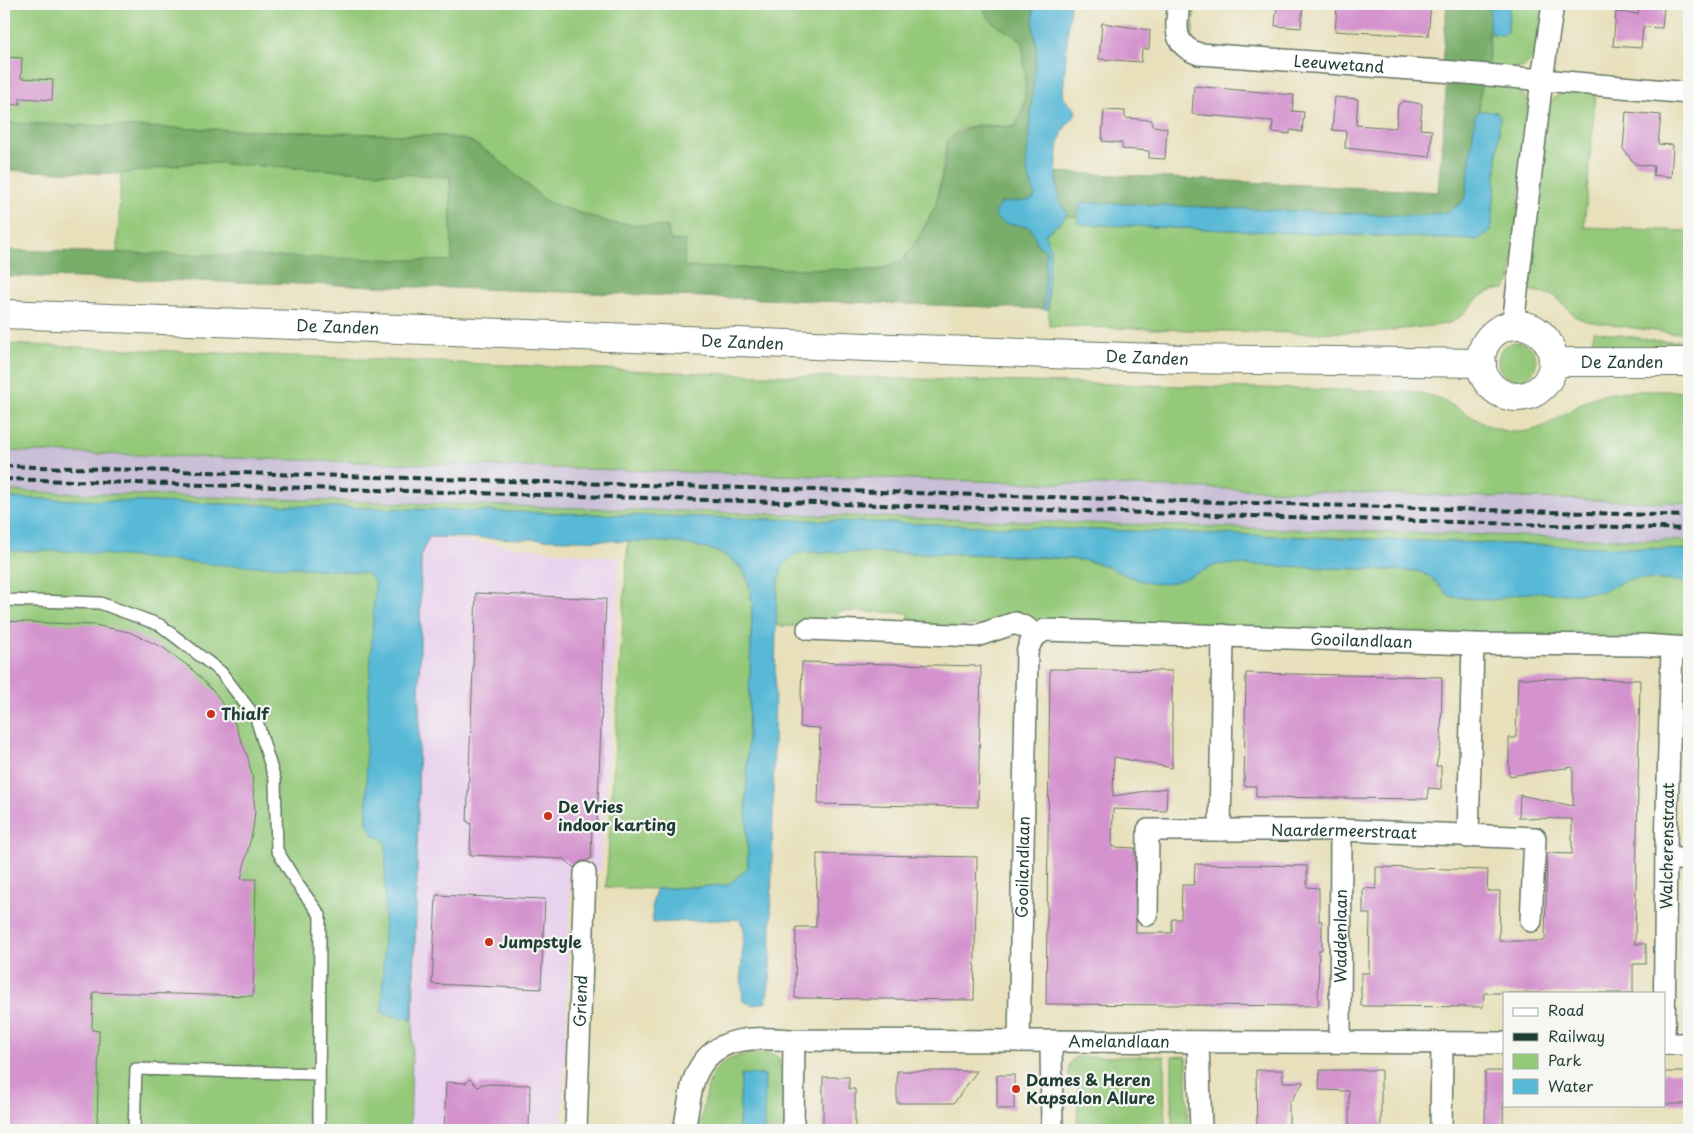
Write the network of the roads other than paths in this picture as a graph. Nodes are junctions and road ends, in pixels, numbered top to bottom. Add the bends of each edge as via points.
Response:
1 (1178, 4) edge
2 (1554, 4) edge
3 (1542, 79) junction
4 (1689, 93) edge
5 (4, 314) edge
6 (1513, 325) junction
7 (1553, 362) junction
8 (1689, 362) edge
9 (1482, 363) junction
10 (4, 600) edge
11 (808, 628) dead end
12 (1223, 634) junction
13 (1035, 636) junction
14 (1472, 644) junction
15 (1681, 648) edge
16 (1220, 830) junction
17 (1340, 830) junction
18 (1468, 837) junction
19 (1666, 859) junction
20 (1689, 859) edge
21 (585, 873) dead end
22 (1147, 915) dead end
23 (1530, 921) dead end
24 (1665, 992) edge
25 (794, 1040) junction
26 (1019, 1041) junction
27 (1051, 1041) junction
28 (1198, 1042) junction
29 (1340, 1042) junction
30 (1442, 1043) junction
31 (1503, 1044) edge
32 (1666, 1044) edge
33 (1689, 1044) edge
34 (319, 1074) junction
35 (134, 1130) edge
36 (318, 1130) edge
37 (576, 1130) edge
38 (684, 1130) edge
39 (793, 1130) edge
40 (1052, 1130) edge
41 (1200, 1130) edge
42 (1441, 1130) edge

1 - 3 street, Leeuwetand via 1177,33 1180,42 1184,48 1199,54
2 - 3 street
3 - 4 street, Leeuwetand
3 - 6 street
5 - 9 main road, De Zanden via 1172,358
6 - 7 main road via 1528,327 1541,334 1550,347
6 - 9 main road via 1492,336 1485,345
7 - 8 main road, De Zanden
7 - 9 main road via 1548,379 1541,388 1518,397 1495,389 1484,375
10 - 34 lane via 100,603 160,625 221,672 256,718 275,780 277,850 320,915
11 - 13 street via 976,636 1015,623
12 - 13 street, Gooilandlaan via 1045,630
12 - 14 street, Gooilandlaan
12 - 16 street
13 - 26 street, Gooilandlaan via 1027,653
14 - 15 street, Gooilandlaan
14 - 18 street
15 - 19 street, Walcherenstraat
16 - 17 street, Naardermeerstraat
16 - 22 street, Naardermeerstraat via 1148,830
17 - 18 street, Naardermeerstraat
17 - 29 street, Waddenlaan
18 - 23 street, Naardermeerstraat via 1535,838
19 - 20 street
19 - 24 street, Walcherenstraat
21 - 37 street, Griend
25 - 26 street, Amelandlaan
25 - 38 street, Amelandlaan via 756,1038 730,1042 713,1052 696,1077
25 - 39 street
26 - 27 street, Amelandlaan
27 - 28 street, Amelandlaan
27 - 40 street
28 - 29 street, Amelandlaan
28 - 41 street
29 - 30 street, Amelandlaan
30 - 31 street, Amelandlaan
30 - 42 street
32 - 33 street
34 - 35 lane via 136,1070
34 - 36 lane

